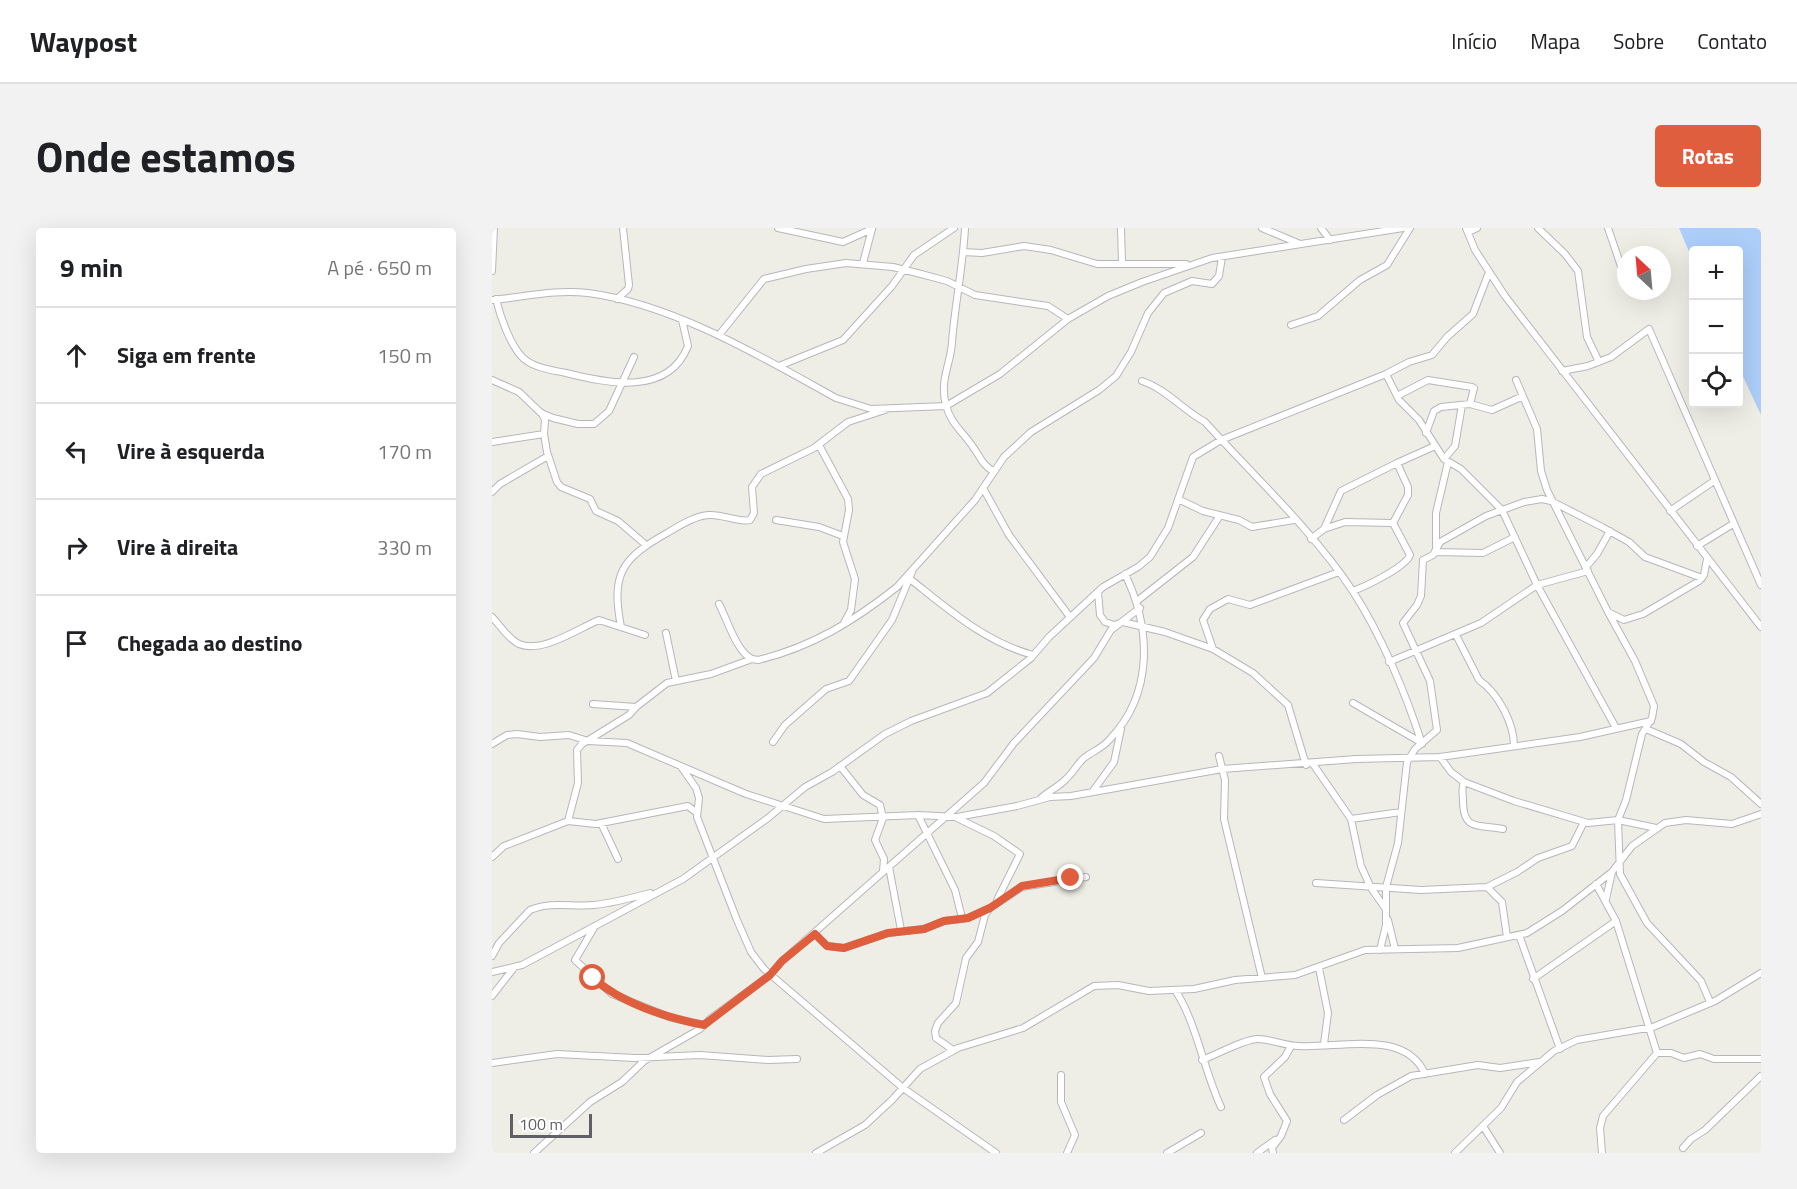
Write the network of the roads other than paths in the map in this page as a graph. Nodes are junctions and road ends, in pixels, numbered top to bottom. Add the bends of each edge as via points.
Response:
1 (494, 228) edge
2 (623, 228) edge
3 (778, 228) edge
4 (954, 228) edge
5 (965, 228) edge
6 (1121, 228) edge
7 (1262, 228) edge
8 (1321, 228) edge
9 (1403, 228) edge
10 (1410, 228) edge
11 (1477, 228) edge
12 (1538, 228) edge
13 (1608, 228) edge
14 (872, 229) edge
15 (1467, 230) edge
16 (1330, 240) junction
17 (1301, 244) junction
18 (963, 252) junction
19 (1617, 254) edge
20 (1222, 257) junction
21 (1122, 263) junction
22 (863, 264) junction
23 (1189, 264) junction
24 (904, 270) junction
25 (492, 271) edge
26 (1489, 272) junction
27 (958, 287) junction
28 (494, 299) edge
29 (617, 299) junction
30 (1068, 319) junction
31 (682, 320) junction
32 (1291, 325) dead end
33 (718, 335) junction
34 (634, 357) dead end
35 (1599, 362) junction
36 (779, 366) junction
37 (1563, 372) junction
38 (1386, 374) junction
39 (492, 380) edge
40 (1516, 380) dead end
41 (1142, 381) dead end
42 (621, 384) junction
43 (1397, 396) junction
44 (1521, 397) junction
45 (1466, 405) junction
46 (946, 406) junction
47 (888, 409) junction
48 (541, 413) junction
49 (1426, 433) junction
50 (544, 434) junction
51 (1221, 440) junction
52 (492, 442) edge
53 (819, 445) junction
54 (1435, 446) junction
55 (548, 456) junction
56 (1446, 460) junction
57 (1397, 463) junction
58 (993, 471) junction
59 (1714, 482) junction
60 (983, 488) junction
61 (1547, 490) junction
62 (492, 492) edge
63 (1178, 498) junction
64 (1535, 499) junction
65 (1551, 501) junction
66 (1502, 510) junction
67 (1670, 511) junction
68 (1219, 517) junction
69 (776, 520) dead end
70 (1294, 520) junction
71 (1393, 523) junction
72 (1733, 524) junction
73 (1324, 530) junction
74 (1610, 531) junction
75 (843, 536) junction
76 (1515, 537) junction
77 (1311, 539) junction
78 (646, 545) junction
79 (1697, 546) junction
80 (1436, 549) junction
81 (1707, 559) junction
82 (914, 568) junction
83 (1587, 569) junction
84 (1339, 572) junction
85 (1125, 574) junction
86 (1702, 578) junction
87 (910, 579) junction
88 (1537, 585) junction
89 (1761, 585) edge
90 (1353, 591) junction
91 (1098, 592) junction
92 (719, 604) dead end
93 (1139, 604) junction
94 (1608, 612) junction
95 (1070, 616) junction
96 (492, 617) edge
97 (1118, 623) junction
98 (842, 626) junction
99 (1144, 626) junction
100 (621, 627) junction
101 (1761, 627) edge
102 (666, 633) dead end
103 (1456, 635) junction
104 (645, 636) dead end
105 (1213, 649) junction
106 (1415, 652) junction
107 (1032, 655) junction
108 (753, 659) junction
109 (1389, 662) junction
110 (676, 681) junction
111 (1353, 703) dead end
112 (593, 704) dead end
113 (636, 707) junction
114 (1651, 721) junction
115 (1123, 722) junction
116 (1616, 728) junction
117 (1646, 729) junction
118 (588, 741) junction
119 (773, 742) dead end
120 (492, 744) edge
121 (1422, 744) junction
122 (1514, 746) junction
123 (1219, 756) dead end
124 (1440, 757) junction
125 (1408, 759) junction
126 (1310, 764) junction
127 (840, 766) junction
128 (682, 767) junction
129 (1222, 769) junction
130 (1464, 782) junction
131 (1092, 791) junction
132 (1040, 799) junction
133 (1761, 804) edge
134 (783, 805) junction
135 (1401, 812) junction
136 (697, 813) junction
137 (1761, 814) edge
138 (918, 815) junction
139 (946, 817) junction
140 (957, 817) junction
141 (883, 818) junction
142 (1351, 819) junction
143 (1618, 820) junction
144 (568, 821) junction
145 (1584, 822) junction
146 (601, 823) junction
147 (1656, 828) junction
148 (1503, 829) dead end
149 (927, 834) junction
150 (714, 856) junction
151 (492, 857) edge
152 (618, 860) dead end
153 (1618, 864) junction
154 (889, 867) junction
155 (883, 872) junction
156 (1612, 872) junction
157 (1086, 877) dead end
158 (1497, 882) junction
159 (1316, 884) dead end
160 (1596, 884) junction
161 (1386, 887) junction
162 (1488, 887) junction
163 (1371, 888) junction
164 (662, 890) junction
165 (1498, 895) junction
166 (1606, 899) junction
167 (993, 906) junction
168 (1387, 913) junction
169 (962, 918) junction
170 (1616, 921) junction
171 (595, 926) junction
172 (901, 930) junction
173 (815, 934) junction
174 (1519, 935) junction
175 (1507, 937) junction
176 (1395, 949) junction
177 (1380, 950) junction
178 (492, 956) edge
179 (1319, 968) junction
180 (513, 969) junction
181 (492, 972) edge
182 (1761, 974) edge
183 (770, 975) junction
184 (1262, 978) junction
185 (1533, 979) junction
186 (1175, 990) junction
187 (492, 996) edge
188 (1710, 1002) junction
189 (704, 1025) junction
190 (1649, 1028) junction
191 (1324, 1044) junction
192 (1291, 1046) junction
193 (1560, 1049) junction
194 (953, 1050) junction
195 (1657, 1053) junction
196 (649, 1058) junction
197 (797, 1059) dead end
198 (1761, 1059) edge
199 (1202, 1060) junction
200 (1540, 1062) junction
201 (492, 1063) edge
202 (1425, 1074) junction
203 (1061, 1076) dead end
204 (1761, 1076) edge
205 (903, 1088) junction
206 (1221, 1107) dead end
207 (1344, 1120) dead end
208 (1483, 1126) junction
209 (1201, 1132) dead end
210 (1281, 1136) junction
211 (1683, 1148) dead end
212 (988, 1149) junction
213 (534, 1153) edge
214 (816, 1153) edge
215 (981, 1153) edge
216 (996, 1153) edge
217 (1067, 1153) edge
218 (1167, 1153) edge
219 (1257, 1153) edge
220 (1273, 1153) edge
221 (1455, 1153) edge
222 (1500, 1153) edge
223 (1602, 1153) edge

1 - 25 street
2 - 29 street via 629,285
3 - 14 street via 843,242
4 - 24 street via 914,255
5 - 18 street
6 - 21 street
7 - 17 street
8 - 16 street
9 - 16 street
10 - 32 street via 1387,265 1360,280 1318,316
11 - 15 street
12 - 35 street via 1578,271 1587,337
13 - 19 street
14 - 22 street
15 - 26 street
16 - 17 street
17 - 20 street
18 - 21 street via 1024,246 1088,263
18 - 27 street
20 - 23 street
20 - 58 street via 1219,276 1212,284 1192,281 1164,293 1148,313 1124,365 1106,385 1031,432
21 - 23 street
22 - 24 street
22 - 33 street via 829,264 768,277
23 - 30 street via 1108,296
24 - 27 street
24 - 36 street via 843,340
26 - 37 street
26 - 38 street via 1473,314 1432,355
27 - 30 street via 975,294 1048,306
27 - 46 street via 943,385
28 - 29 street via 572,292
28 - 42 street via 504,326 525,360 542,368
29 - 31 street
30 - 46 street via 1000,374
31 - 33 street
31 - 42 street via 688,346 674,366 659,378
33 - 36 street
34 - 42 street
35 - 37 street
35 - 59 street via 1649,329
36 - 47 street via 836,398 857,406
37 - 67 street
38 - 43 street
38 - 51 street
39 - 48 street via 519,392
40 - 44 street
41 - 51 street via 1205,422
42 - 48 street via 609,411 594,424 578,424
43 - 45 street via 1428,380 1474,388
43 - 49 street
44 - 45 street via 1492,410
44 - 61 street via 1537,429
45 - 49 street via 1434,411
45 - 56 street via 1455,446
46 - 47 street
46 - 58 street via 957,429 983,464
47 - 53 street via 848,422
48 - 50 street
49 - 54 street
50 - 52 street
50 - 55 street
51 - 63 street via 1193,457
51 - 70 street
53 - 75 street via 848,499
53 - 78 street via 761,474 752,487 754,513 750,520 708,515 684,523
54 - 56 street
54 - 57 street
55 - 62 street
55 - 78 street via 553,476 561,487 590,499 596,511 618,521
56 - 66 street via 1461,469
56 - 80 street via 1436,513
57 - 71 street via 1408,495
57 - 73 street via 1341,491
58 - 60 street
59 - 67 street
59 - 72 street
60 - 82 street
60 - 95 street via 1018,549
61 - 64 street
61 - 65 street
63 - 68 street
63 - 85 street via 1159,545 1138,567
64 - 65 street
64 - 66 street
65 - 74 street
65 - 83 street
66 - 76 street
66 - 80 street
67 - 79 street
68 - 70 street via 1252,527
68 - 93 street via 1193,556
69 - 75 street via 819,527
70 - 77 street
71 - 73 street via 1345,522
71 - 90 street via 1409,558
72 - 79 street
72 - 89 street
73 - 77 street
74 - 83 street
74 - 86 street via 1645,557
75 - 98 street via 855,579 851,610
76 - 80 street via 1483,553
76 - 88 street
77 - 84 street
78 - 100 street via 621,572 617,599
79 - 81 street
80 - 106 street via 1423,560 1421,596 1403,620
81 - 86 street
81 - 101 street
82 - 87 street
82 - 98 street via 897,587
83 - 88 street
83 - 94 street
84 - 90 street
84 - 105 street via 1260,603 1243,605 1232,599 1216,606 1203,620
85 - 91 street
85 - 93 street
86 - 94 street via 1643,614 1620,619
87 - 107 street via 970,625
87 - 119 street via 892,621 849,681 826,689 785,725
88 - 103 street
88 - 116 street
90 - 109 street
91 - 95 street
91 - 97 street via 1100,615 1109,624
92 - 108 street via 741,652
93 - 97 street
93 - 99 street
94 - 114 street via 1652,699
95 - 107 street
96 - 100 street via 515,642 526,646 554,641 599,620
97 - 99 street
97 - 139 street via 1094,658 1014,743 984,783
98 - 108 street via 802,647
99 - 105 street
99 - 115 street via 1143,664 1136,699
100 - 104 street
102 - 110 street
103 - 106 street
103 - 122 street via 1479,680 1486,684 1509,719
105 - 126 street via 1253,673 1283,699
106 - 109 street
106 - 121 street via 1431,685 1437,730
107 - 127 street via 980,698 905,724
108 - 110 street
109 - 121 street
110 - 113 street via 661,686
111 - 121 street
112 - 113 street
113 - 118 street
114 - 116 street
114 - 117 street
115 - 131 street via 1114,762
115 - 132 street via 1105,745
116 - 122 street
117 - 133 street via 1681,744 1731,777
117 - 143 street
118 - 120 street via 569,735 517,734
118 - 128 street via 627,743
118 - 144 street via 577,750 578,783
121 - 125 street
122 - 124 street
123 - 129 street
124 - 125 street
124 - 130 street
125 - 126 street
125 - 135 street
126 - 129 street
126 - 142 street
127 - 134 street
127 - 141 street via 863,795 876,801
128 - 134 street
128 - 136 street via 696,788
129 - 131 street
129 - 184 street via 1224,819
130 - 145 street
130 - 148 street via 1461,789 1469,824
131 - 132 street
132 - 140 street
134 - 141 street via 824,819
134 - 150 street
135 - 142 street
135 - 161 street via 1398,843
136 - 146 street via 683,806
136 - 150 street
137 - 147 street via 1732,824 1686,820
138 - 139 street
138 - 141 street
138 - 149 street
139 - 140 street
139 - 149 street
140 - 167 street via 1020,854
141 - 155 street via 875,840 884,859
142 - 163 street
143 - 145 street
143 - 147 street
143 - 153 street
144 - 146 street
144 - 151 street via 504,846
145 - 158 street via 1572,846 1538,858
146 - 152 street
147 - 153 street via 1632,846
149 - 154 street
149 - 169 street via 955,890
150 - 164 street
150 - 183 street via 751,952
153 - 156 street
153 - 188 street via 1624,884 1647,922 1701,981
154 - 155 street
154 - 172 street
155 - 173 street
156 - 160 street
156 - 166 street
157 - 167 street via 1022,886
158 - 162 street
158 - 165 street
159 - 163 street
160 - 166 street
160 - 174 street via 1541,925
161 - 162 street
161 - 163 street
161 - 168 street
162 - 165 street
163 - 168 street
164 - 171 street
164 - 178 street via 594,905 536,907 499,943
165 - 175 street
166 - 170 street
167 - 169 street
167 - 194 street via 985,915 978,942 966,958 956,1003 935,1031 936,1038
168 - 176 street
168 - 177 street
169 - 172 street via 924,929
170 - 185 street
170 - 190 street
171 - 180 street
171 - 189 street via 575,960 600,984 630,1003
172 - 173 street via 844,948 827,946
173 - 183 street
174 - 175 street
174 - 185 street
175 - 176 street via 1458,948
176 - 177 street
177 - 179 street via 1365,950
179 - 184 street
179 - 191 street via 1328,1013
180 - 181 street
180 - 187 street
182 - 188 street
183 - 189 street
183 - 205 street
184 - 186 street
185 - 193 street
186 - 194 street via 1094,986 1023,1028
186 - 199 street
188 - 190 street
189 - 196 street
190 - 193 street via 1578,1040
190 - 195 street
191 - 192 street
191 - 202 street via 1401,1048 1414,1057
192 - 199 street via 1257,1039
192 - 210 street via 1264,1077 1286,1118
193 - 200 street
194 - 205 street via 920,1069
195 - 198 street via 1684,1058 1700,1054 1714,1059
195 - 223 street via 1603,1116
196 - 197 street via 700,1055
196 - 201 street via 557,1054
196 - 213 street via 622,1082 590,1102
199 - 206 street
200 - 202 street via 1500,1068 1478,1065
200 - 208 street via 1517,1082 1501,1108
202 - 207 street via 1411,1076 1377,1095
203 - 217 street via 1060,1102 1075,1135
204 - 211 street
205 - 212 street
205 - 214 street via 866,1125
208 - 221 street
208 - 222 street
209 - 218 street
210 - 219 street
210 - 220 street via 1272,1148
212 - 215 street
212 - 216 street

